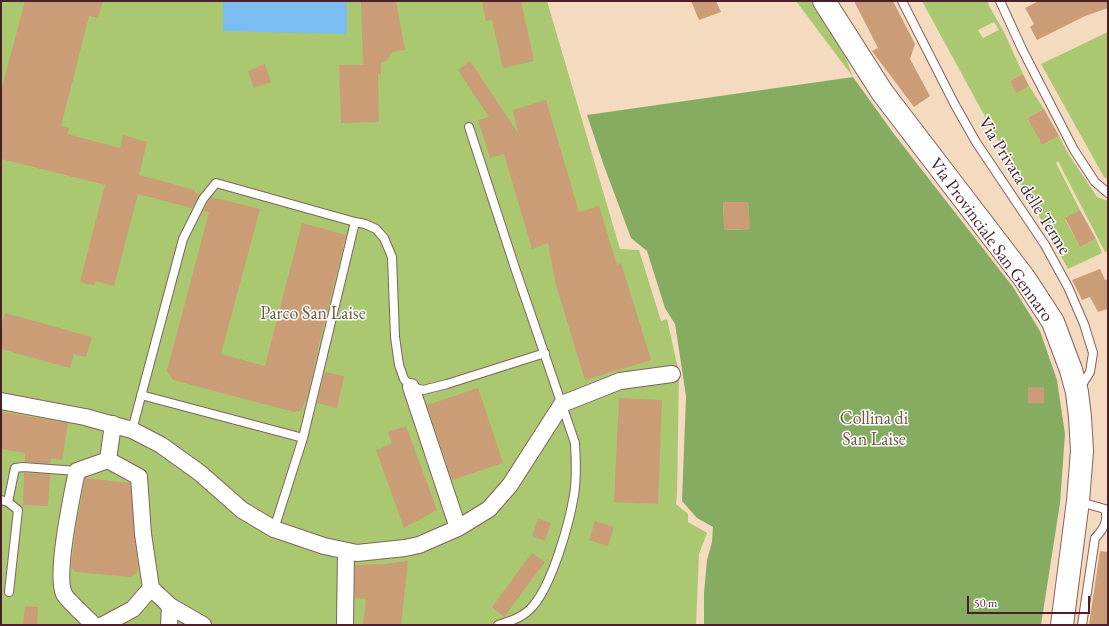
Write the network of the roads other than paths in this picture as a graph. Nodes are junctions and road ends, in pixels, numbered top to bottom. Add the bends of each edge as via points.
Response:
1 (824, 1) edge
2 (902, 1) edge
3 (1000, 1) edge
4 (469, 127) dead end
5 (1108, 193) edge
6 (355, 222) junction
7 (545, 353) junction
8 (672, 374) dead end
9 (411, 387) junction
10 (1077, 392) junction
11 (141, 395) junction
12 (1, 401) edge
13 (562, 404) junction
14 (113, 424) junction
15 (132, 430) junction
16 (303, 438) junction
17 (108, 460) junction
18 (77, 471) junction
19 (4, 501) edge
20 (1078, 501) junction
21 (458, 528) junction
22 (274, 529) junction
23 (346, 551) junction
24 (151, 588) junction
25 (9, 592) dead end
26 (170, 606) junction
27 (94, 625) edge
28 (103, 625) edge
29 (169, 625) edge
30 (203, 625) edge
31 (345, 625) edge
32 (498, 625) edge
33 (1062, 625) edge
34 (1082, 625) edge

1 - 10 main road, Via Provinciale San Gennaro via 882,92 1025,279 1053,322
2 - 10 lane, Via Privata delle Terme via 976,142 1045,245 1068,287 1084,324 1092,353 1090,372
3 - 5 lane via 1074,150 1095,182
4 - 7 lane
6 - 9 lane via 376,229 384,238 392,257 395,337 404,379
6 - 11 lane via 216,183 203,199 183,239
6 - 16 lane
7 - 9 lane via 447,384 423,390
7 - 13 lane
8 - 13 street via 620,381
9 - 21 street
10 - 20 main road, Via Provinciale San Gennaro via 1082,450
11 - 15 lane
11 - 16 lane
12 - 14 street
13 - 21 street via 510,485 489,508
13 - 32 lane via 575,443 576,468 574,494 565,531 543,592 532,607 517,619
14 - 15 street
14 - 17 street
15 - 22 street via 161,445 200,473 242,510
16 - 22 lane
17 - 18 street
17 - 24 street via 139,477 142,534
18 - 19 lane via 15,468
18 - 27 street via 61,579 64,594
19 - 25 lane via 18,510
20 - 33 main road, Via Provinciale San Gennaro
20 - 34 lane via 1105,509 1107,513 1103,529 1095,538
21 - 23 street via 419,545 405,548 358,553
22 - 23 street
23 - 31 street
24 - 26 street
24 - 28 street via 133,609
26 - 29 street
26 - 30 street

